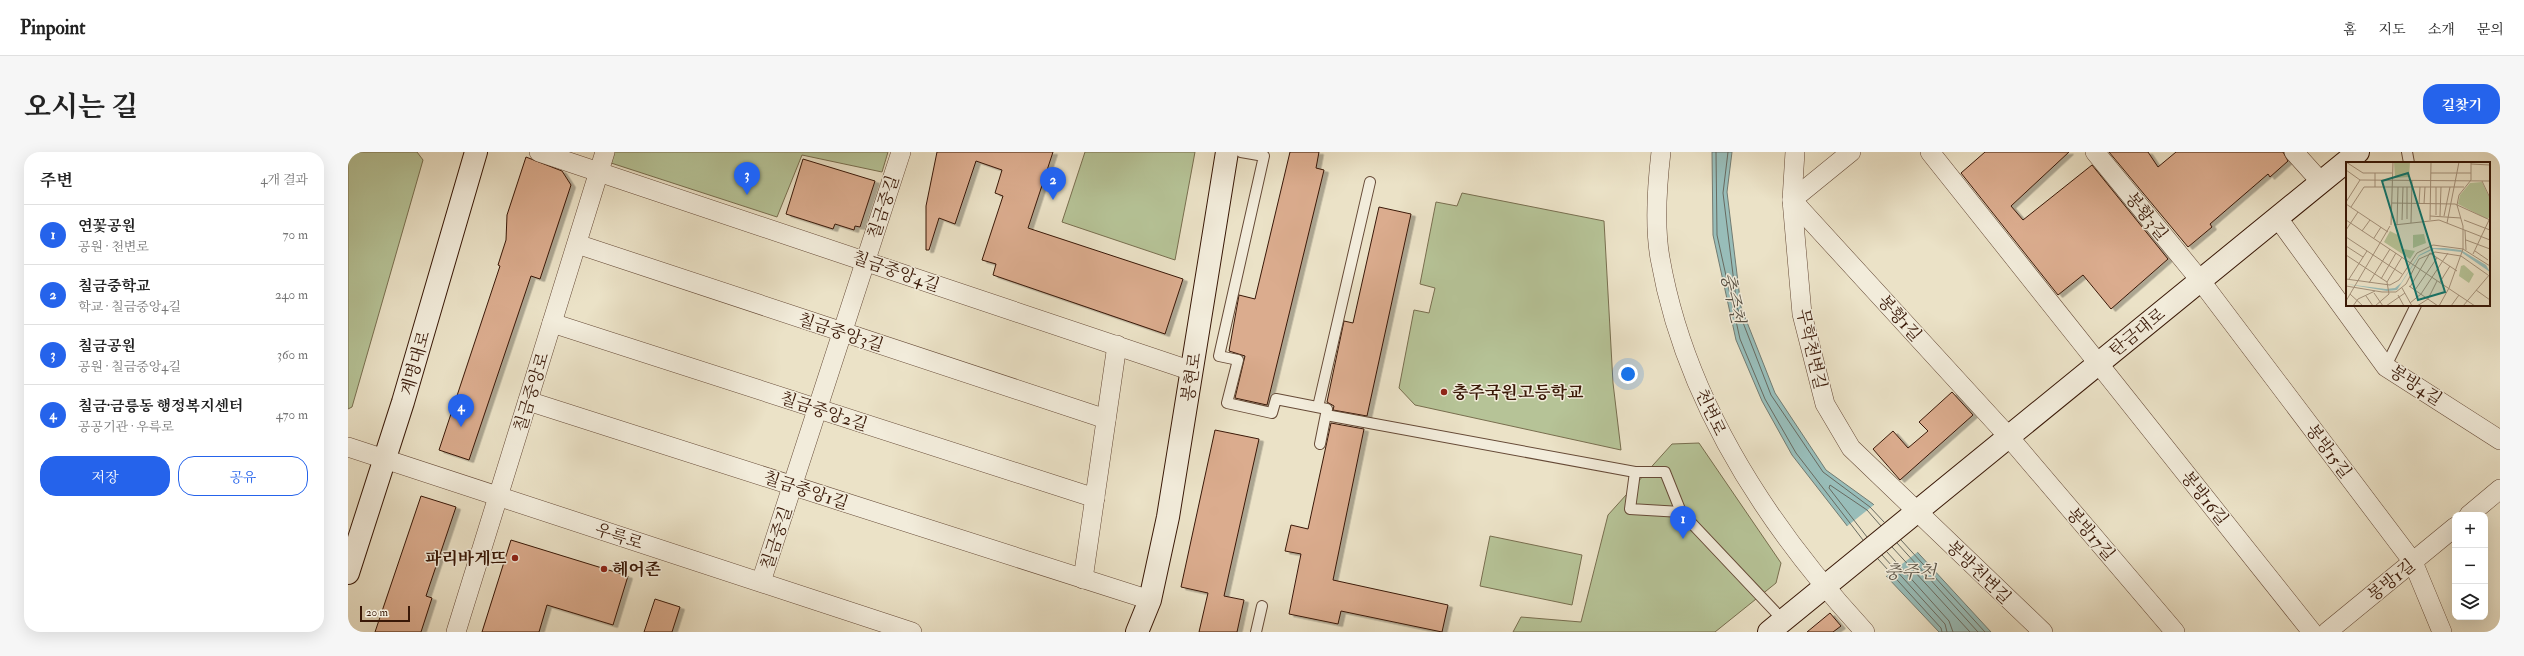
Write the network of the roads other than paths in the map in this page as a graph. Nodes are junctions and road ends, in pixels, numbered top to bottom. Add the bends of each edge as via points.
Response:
1 (476, 152) edge
2 (539, 152) edge
3 (605, 152) edge
4 (900, 152) edge
5 (1227, 152) edge
6 (1241, 152) edge
7 (1661, 152) edge
8 (1795, 152) edge
9 (1851, 152) edge
10 (1930, 152) edge
11 (2095, 152) edge
12 (2294, 152) edge
13 (2358, 152) edge
14 (2407, 152) edge
15 (2409, 162) edge
16 (599, 171) junction
17 (1370, 182) dead end
18 (2321, 182) junction
19 (1792, 200) junction
20 (2277, 217) junction
21 (576, 244) junction
22 (866, 260) junction
23 (2200, 280) junction
24 (2416, 306) edge
25 (552, 323) junction
26 (842, 332) junction
27 (1117, 345) junction
28 (2097, 363) junction
29 (2386, 366) junction
30 (1192, 371) junction
31 (528, 401) junction
32 (1318, 407) junction
33 (818, 409) junction
34 (1326, 415) junction
35 (1106, 419) junction
36 (2008, 436) junction
37 (2500, 440) edge
38 (1320, 444) dead end
39 (348, 447) edge
40 (385, 459) junction
41 (1635, 472) junction
42 (793, 486) junction
43 (2500, 489) edge
44 (499, 496) junction
45 (1095, 498) junction
46 (1916, 511) junction
47 (1681, 512) junction
48 (2473, 512) edge
49 (2452, 530) edge
50 (2413, 562) junction
51 (348, 573) edge
52 (1084, 579) junction
53 (761, 582) junction
54 (1823, 587) junction
55 (1150, 600) junction
56 (1262, 606) dead end
57 (1776, 626) edge
58 (456, 632) edge
59 (912, 632) edge
60 (1138, 632) edge
61 (1155, 632) edge
62 (1256, 632) edge
63 (1865, 632) edge
64 (2043, 632) edge
65 (2175, 632) edge
66 (2312, 632) edge
67 (2327, 632) edge
68 (2442, 632) edge

1 - 40 street, 계명대로
2 - 16 street, 칠금중앙4길
3 - 16 street, 칠금중앙로
4 - 22 street, 칠금중길
5 - 30 street, 봉현로
6 - 32 lane via 1264,156 1219,356 1238,360 1227,403 1272,413 1276,399
7 - 54 street, 천변로 via 1656,187 1659,256 1677,333 1715,425 1768,512
8 - 19 street, 무학천변길
9 - 19 street
10 - 28 street, 봉방16길
11 - 23 street, 봉황3길
12 - 18 street
13 - 18 street, 탄금대로
14 - 15 lane
16 - 21 street, 칠금중앙로
16 - 22 street, 칠금중앙4길
17 - 32 lane
18 - 20 street, 탄금대로
19 - 36 street, 봉황1길
19 - 46 street, 무학천변길 via 1802,314 1825,404 1852,448
20 - 23 street, 탄금대로
20 - 29 street, 봉방4길
21 - 25 street, 칠금중앙로
21 - 26 street, 칠금중앙3길
22 - 26 street, 칠금중길
22 - 27 street, 칠금중앙4길
23 - 28 street, 탄금대로
23 - 50 street, 봉방15길
24 - 29 lane
25 - 31 street, 칠금중앙로
25 - 33 street, 칠금중앙2길
26 - 33 street, 칠금중길
26 - 35 street, 칠금중앙3길
27 - 30 street, 칠금중앙4길
27 - 35 street
28 - 36 street, 탄금대로
28 - 66 street, 봉방16길
29 - 37 street, 봉방4길
30 - 55 street, 봉현로 via 1168,517
31 - 42 street, 칠금중앙1길
31 - 44 street, 칠금중앙로
32 - 34 lane via 1327,409
33 - 42 street, 칠금중길
33 - 45 street, 칠금중앙2길
34 - 38 lane
34 - 41 lane
35 - 45 street
36 - 46 street, 탄금대로
36 - 65 street, 봉방17길
39 - 40 street, 우륵로
40 - 44 street, 우륵로
40 - 51 street, 계명대로
41 - 47 lane via 1665,472
41 - 47 lane via 1630,510
42 - 52 street, 칠금중앙1길
42 - 53 street, 칠금중길
43 - 48 street
44 - 53 street, 우륵로
44 - 58 street, 칠금중앙로
45 - 52 street
46 - 54 street, 탄금대로
46 - 64 street, 봉방천변길
47 - 57 lane
49 - 50 street, 봉방1길
50 - 67 street, 봉방1길
50 - 68 street, 봉방15길
52 - 55 street, 칠금중앙1길
53 - 59 street, 우륵로
54 - 57 street
54 - 63 street, 천변로
55 - 60 street, 봉현로
55 - 61 street, 봉현로
56 - 62 lane

